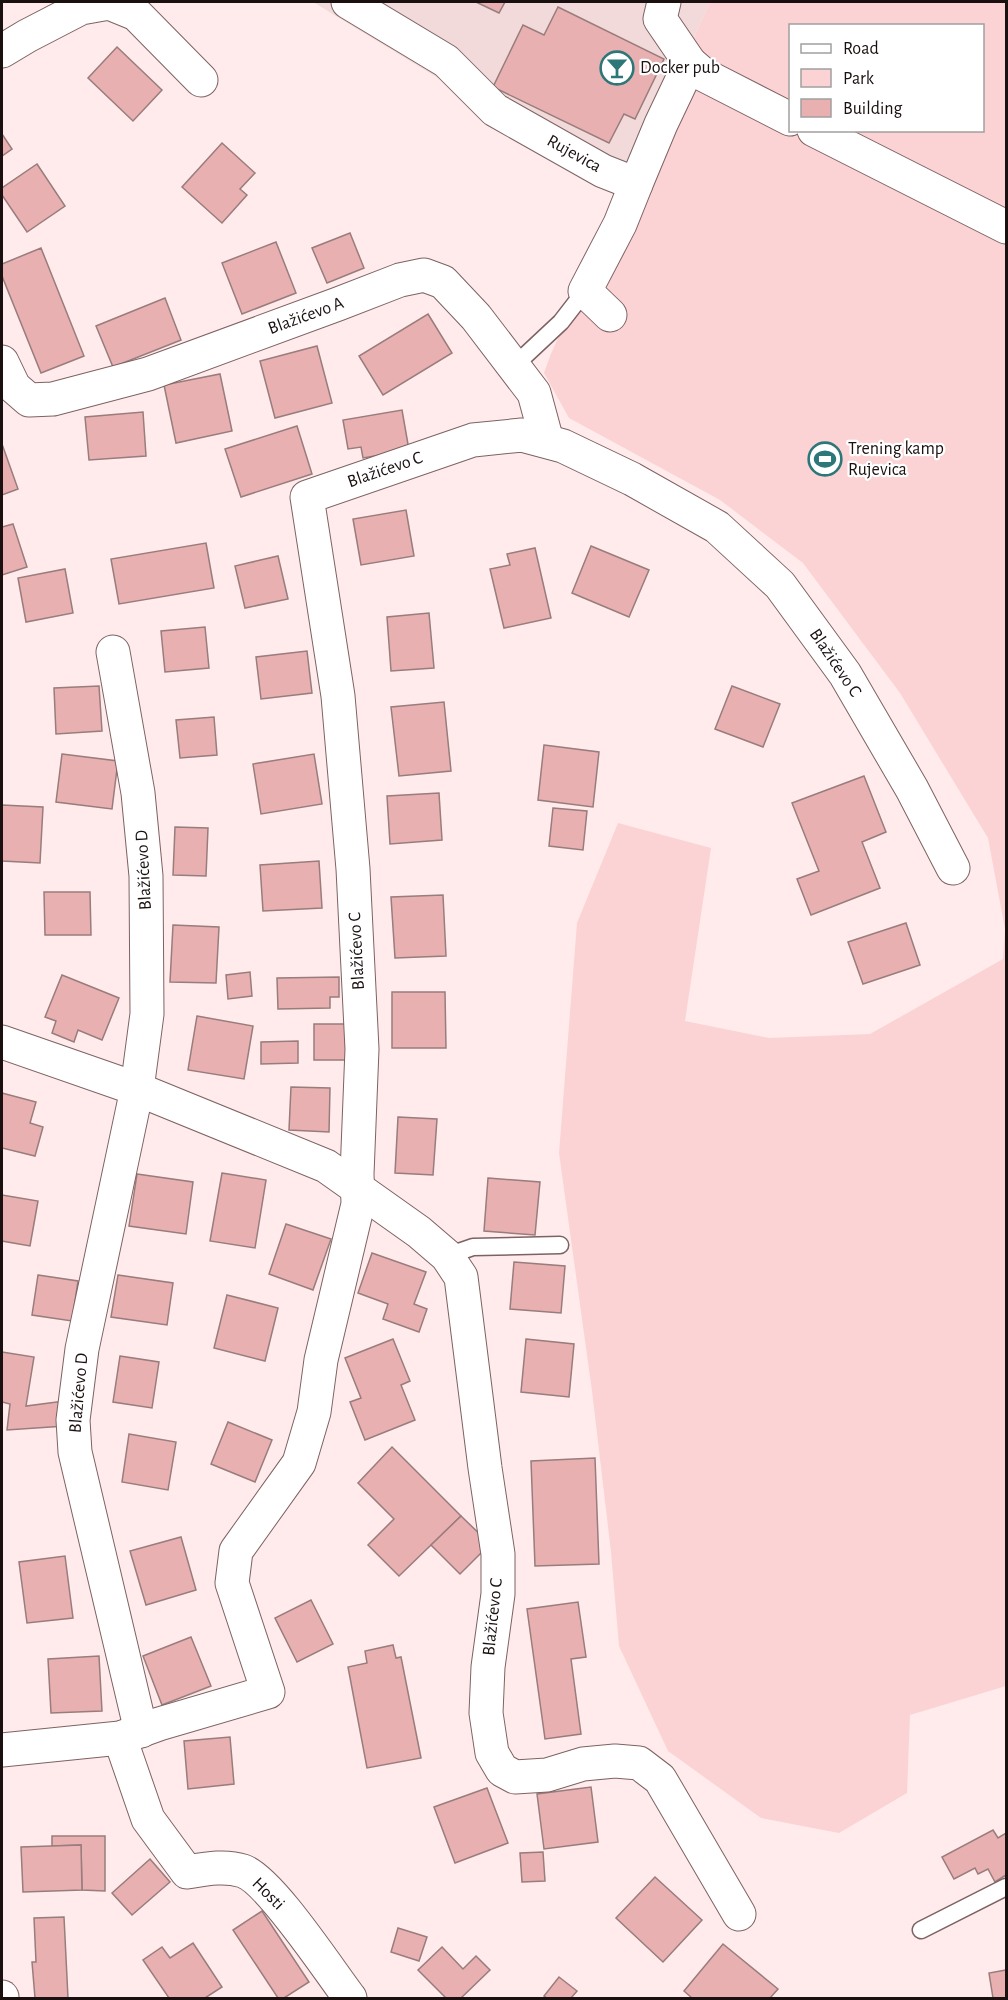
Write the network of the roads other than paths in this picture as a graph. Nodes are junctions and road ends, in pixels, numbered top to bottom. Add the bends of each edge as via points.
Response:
1 (348, 2) edge
2 (664, 2) edge
3 (2, 51) edge
4 (690, 63) junction
5 (201, 80) dead end
6 (789, 118) edge
7 (818, 132) edge
8 (636, 184) junction
9 (1006, 227) edge
10 (585, 291) junction
11 (610, 315) dead end
12 (2, 362) edge
13 (514, 366) junction
14 (547, 441) junction
15 (113, 651) dead end
16 (953, 868) dead end
17 (2, 1042) edge
18 (137, 1089) junction
19 (358, 1188) junction
20 (560, 1245) dead end
21 (447, 1256) junction
22 (131, 1734) junction
23 (2, 1750) edge
24 (1006, 1887) edge
25 (739, 1914) dead end
26 (921, 1930) dead end
27 (350, 1998) edge

1 - 8 street, Rujevica via 446,61 495,110 603,171
2 - 4 street via 660,19
3 - 5 street via 81,8 110,3 136,14
4 - 6 street via 704,75
4 - 8 street
7 - 9 street
8 - 10 street
10 - 11 street
10 - 13 lane via 561,322
12 - 13 street, Blažićevo A via 14,387 29,400 53,399 147,374 400,279 424,275 443,282
13 - 14 street, Blažićevo A via 534,393
14 - 16 street, Blažićevo C via 632,479 717,527 780,585 845,674
14 - 19 street, Blažićevo C via 522,435 473,440 307,497 338,696 353,869 362,1049
15 - 18 street, Blažićevo D via 138,793 146,876 147,1014
17 - 18 street
18 - 19 street, Blažićevo C via 326,1166
18 - 22 street, Blažićevo D via 82,1349 73,1420 75,1452
19 - 21 street, Blažićevo C
19 - 22 street, Blažićevo C via 358,1204 321,1360 314,1412 299,1463 236,1551 232,1583 268,1692
20 - 21 lane via 473,1247
21 - 25 street, Blažićevo C via 461,1277 498,1554 486,1713 492,1753 502,1770 515,1777 547,1775 583,1764 639,1763 660,1779
22 - 23 street, Blažićevo C
22 - 27 street, Hosti via 148,1819 187,1872 218,1868 244,1871 272,1893
24 - 26 lane

